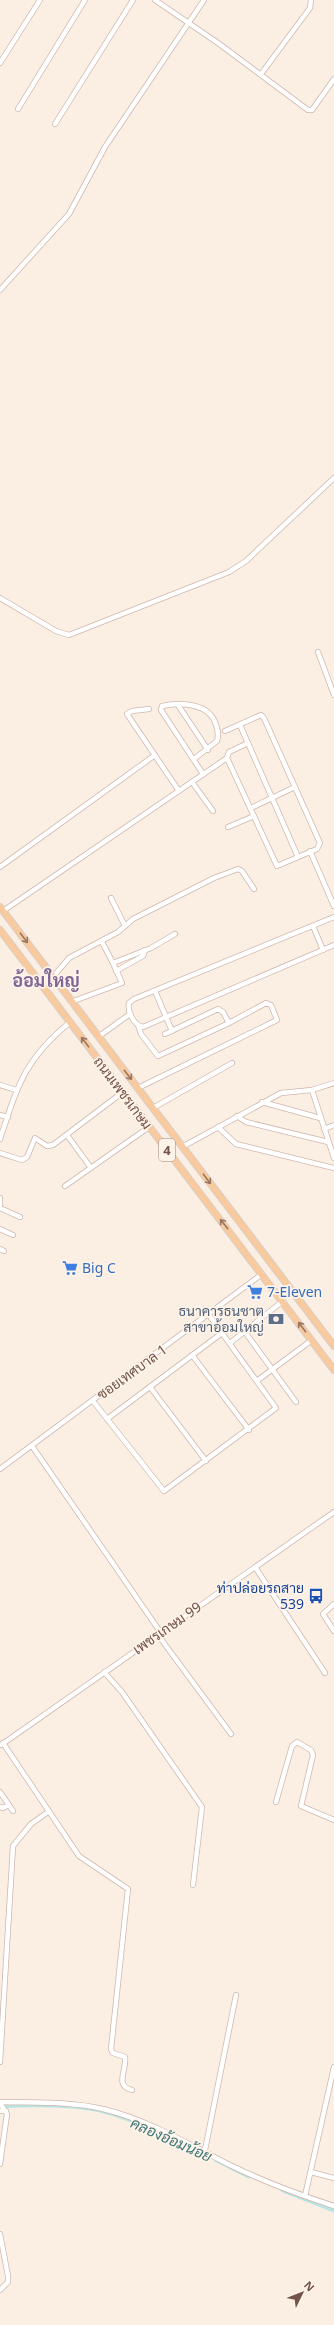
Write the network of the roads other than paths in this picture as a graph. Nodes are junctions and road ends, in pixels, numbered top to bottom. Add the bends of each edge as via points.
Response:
1 (40, 0) edge
2 (85, 0) edge
3 (133, 0) edge
4 (155, 0) edge
5 (204, 0) edge
6 (312, 0) edge
7 (188, 21) junction
8 (0, 63) edge
9 (261, 74) junction
10 (334, 79) edge
11 (18, 109) dead end
12 (55, 124) dead end
13 (0, 290) edge
14 (334, 478) edge
15 (0, 598) edge
16 (318, 652) dead end
17 (334, 695) edge
18 (178, 705) junction
19 (149, 709) dead end
20 (240, 725) junction
21 (225, 731) dead end
22 (248, 743) junction
23 (208, 750) junction
24 (155, 755) junction
25 (227, 758) junction
26 (194, 759) junction
27 (203, 774) junction
28 (192, 782) junction
29 (294, 787) junction
30 (179, 791) junction
31 (272, 797) junction
32 (251, 808) junction
33 (213, 811) dead end
34 (254, 816) junction
35 (228, 827) dead end
36 (310, 851) junction
37 (298, 857) junction
38 (0, 867) edge
39 (254, 889) dead end
40 (111, 898) dead end
41 (334, 906) edge
42 (1, 909) edge
43 (334, 917) edge
44 (125, 926) junction
45 (313, 926) junction
46 (0, 930) edge
47 (175, 934) dead end
48 (102, 942) junction
49 (334, 946) edge
50 (145, 950) junction
51 (322, 950) junction
52 (113, 963) junction
53 (116, 970) junction
54 (53, 977) junction
55 (155, 991) junction
56 (71, 1002) junction
57 (130, 1014) junction
58 (165, 1016) junction
59 (70, 1022) junction
60 (229, 1023) junction
61 (138, 1026) junction
62 (172, 1031) junction
63 (165, 1034) dead end
64 (98, 1037) junction
65 (232, 1063) dead end
66 (334, 1083) edge
67 (0, 1085) edge
68 (138, 1088) junction
69 (16, 1090) junction
70 (312, 1090) junction
71 (123, 1092) junction
72 (262, 1102) junction
73 (153, 1108) junction
74 (0, 1115) edge
75 (237, 1116) junction
76 (8, 1117) junction
77 (320, 1118) junction
78 (334, 1125) edge
79 (218, 1126) junction
80 (149, 1127) junction
81 (324, 1129) junction
82 (67, 1135) junction
83 (0, 1139) edge
84 (328, 1142) junction
85 (182, 1146) junction
86 (0, 1153) edge
87 (334, 1156) edge
88 (91, 1168) junction
89 (334, 1168) edge
90 (65, 1186) dead end
91 (0, 1198) edge
92 (0, 1206) edge
93 (20, 1217) dead end
94 (0, 1229) edge
95 (13, 1235) dead end
96 (262, 1274) junction
97 (283, 1301) junction
98 (209, 1315) junction
99 (245, 1332) junction
100 (222, 1333) junction
101 (312, 1340) junction
102 (230, 1343) junction
103 (334, 1346) edge
104 (192, 1355) junction
105 (273, 1369) junction
106 (334, 1370) edge
107 (258, 1380) junction
108 (150, 1387) junction
109 (93, 1401) junction
110 (296, 1402) dead end
111 (107, 1419) junction
112 (249, 1430) junction
113 (32, 1446) junction
114 (206, 1461) junction
115 (0, 1469) edge
116 (334, 1512) edge
117 (255, 1567) junction
118 (334, 1604) edge
119 (334, 1631) edge
120 (159, 1634) junction
121 (104, 1672) junction
122 (325, 1673) dead end
123 (231, 1734) dead end
124 (1, 1744) edge
125 (0, 1792) edge
126 (276, 1802) dead end
127 (9, 1805) junction
128 (0, 1807) edge
129 (13, 1811) dead end
130 (48, 1812) junction
131 (334, 1820) edge
132 (193, 1885) dead end
133 (236, 1995) dead end
134 (0, 2062) edge
135 (334, 2067) edge
136 (132, 2090) dead end
137 (0, 2103) edge
138 (4, 2111) edge
139 (205, 2150) junction
140 (0, 2164) edge
141 (311, 2172) junction
142 (334, 2178) edge
143 (304, 2196) junction
144 (334, 2206) edge
145 (0, 2234) edge
146 (0, 2290) edge

1 - 8 street
2 - 11 street
3 - 12 street
4 - 7 street
5 - 7 street
6 - 9 street via 310,8
7 - 9 street
7 - 13 street via 105,147 68,214
9 - 10 street via 310,110
14 - 15 street via 246,560 229,572 69,635 56,631
16 - 17 street
18 - 23 street
18 - 23 street via 202,707 215,720 218,737
18 - 26 street via 162,706 161,710
19 - 24 street via 127,714
20 - 21 street
20 - 22 street
20 - 29 street via 261,715 264,718
22 - 25 street via 229,752
22 - 31 street
23 - 26 street
24 - 30 street
24 - 38 street
25 - 27 street
25 - 32 street
26 - 27 street
27 - 28 street
28 - 30 street
28 - 33 street
29 - 31 street
29 - 36 street via 320,843 319,847
30 - 42 street
31 - 32 street
31 - 37 street
32 - 34 street
34 - 35 street
34 - 37 street via 276,865
36 - 37 street
36 - 41 street
39 - 44 street via 242,871 234,869
40 - 44 street
42 -> 54 main road, ถนนเพชรเกษม / 4
43 - 45 street
44 - 48 street
45 - 51 street
45 - 55 street
46 - 59 main road, ถนนเพชรเกษม / 4
47 - 50 street
48 - 52 street
48 - 54 street via 69,958
49 - 51 street
50 - 52 street
50 - 53 street via 142,956
51 - 58 street
52 - 53 street
53 - 56 street via 122,983
54 - 56 main road, ถนนเพชรเกษม / 4
55 - 57 street via 130,1002
55 - 58 street
56 - 64 main road, ถนนเพชรเกษม / 4
57 - 61 street
57 - 64 street
58 - 61 street via 143,1027
58 - 62 street
59 - 69 street via 49,1040 32,1061
71 -> 59 main road, ถนนเพชรเกษม / 4
60 - 61 street via 158,1056
60 - 62 street via 222,1009 218,1009
60 - 68 street via 266,1003 270,1005 277,1020
62 - 63 street
64 -> 68 main road, ถนนเพชรเกษม / 4
65 - 73 street
66 - 70 street
67 - 69 street
68 - 73 main road, ถนนเพชรเกษม / 4
69 - 76 street
70 - 72 street via 281,1093
70 - 77 street
71 - 80 main road, ถนนเพชรเกษม / 4
71 - 82 street
72 - 75 street
72 - 77 street
73 - 85 main road, ถนนเพชรเกษม / 4
74 - 76 street
75 - 79 street
75 - 84 street via 246,1122
76 - 83 street
77 - 81 street
78 - 81 street
79 - 85 street
79 - 89 street via 236,1144
80 - 88 street
96 -> 80 main road, ถนนเพชรเกษม / 4
81 - 84 street
82 - 86 street via 50,1146 35,1138 27,1156 22,1160
82 - 88 street
84 - 87 street
85 -> 103 main road, ถนนเพชรเกษม / 4
88 - 90 street
91 - 92 street
92 - 93 street
94 - 95 street
96 - 97 main road, ถนนเพชรเกษม / 4
96 - 98 street, ซอยเทศบาล 1
97 - 99 street
101 -> 97 main road, ถนนเพชรเกษม / 4
98 - 100 street
98 - 109 street, ซอยเทศบาล 1
99 - 102 street
99 - 105 street
100 - 102 street
100 - 104 street
101 - 105 street
101 - 106 main road, ถนนเพชรเกษม / 4
102 - 107 street
104 - 108 street
104 - 112 street
105 - 107 street
105 - 110 street
107 - 112 street via 276,1408
108 - 111 street
108 - 114 street
109 - 111 street
109 - 113 street, ซอยเทศบาล 1
111 - 114 street via 164,1491
112 - 114 street
113 - 115 street, ซอยเทศบาล 1
113 - 120 street
116 - 117 street, เพชรเกษม 99
117 - 120 street, เพชรเกษม 99
117 - 122 street
118 - 119 street via 323,1614
120 - 121 street, เพชรเกษม 99
120 - 123 street
121 - 124 street, เพชรเกษม 99
121 - 132 street via 122,1692 202,1807
124 - 130 street
125 - 127 street
126 - 131 street via 292,1746 297,1742 311,1750 313,1755 301,1808
127 - 128 street
127 - 129 street
130 - 134 street via 31,1824 13,1846
130 - 136 street via 83,1860 128,1888 129,1899 112,2049 113,2053 125,2057 122,2083 125,2088
133 - 139 street
135 - 141 street
137 - 138 street
137 - 139 street via 102,2108 132,2117
138 - 140 street
139 - 143 street via 240,2170
141 - 142 street
141 - 143 street
143 - 144 street
145 - 146 street via 8,2276 8,2282

